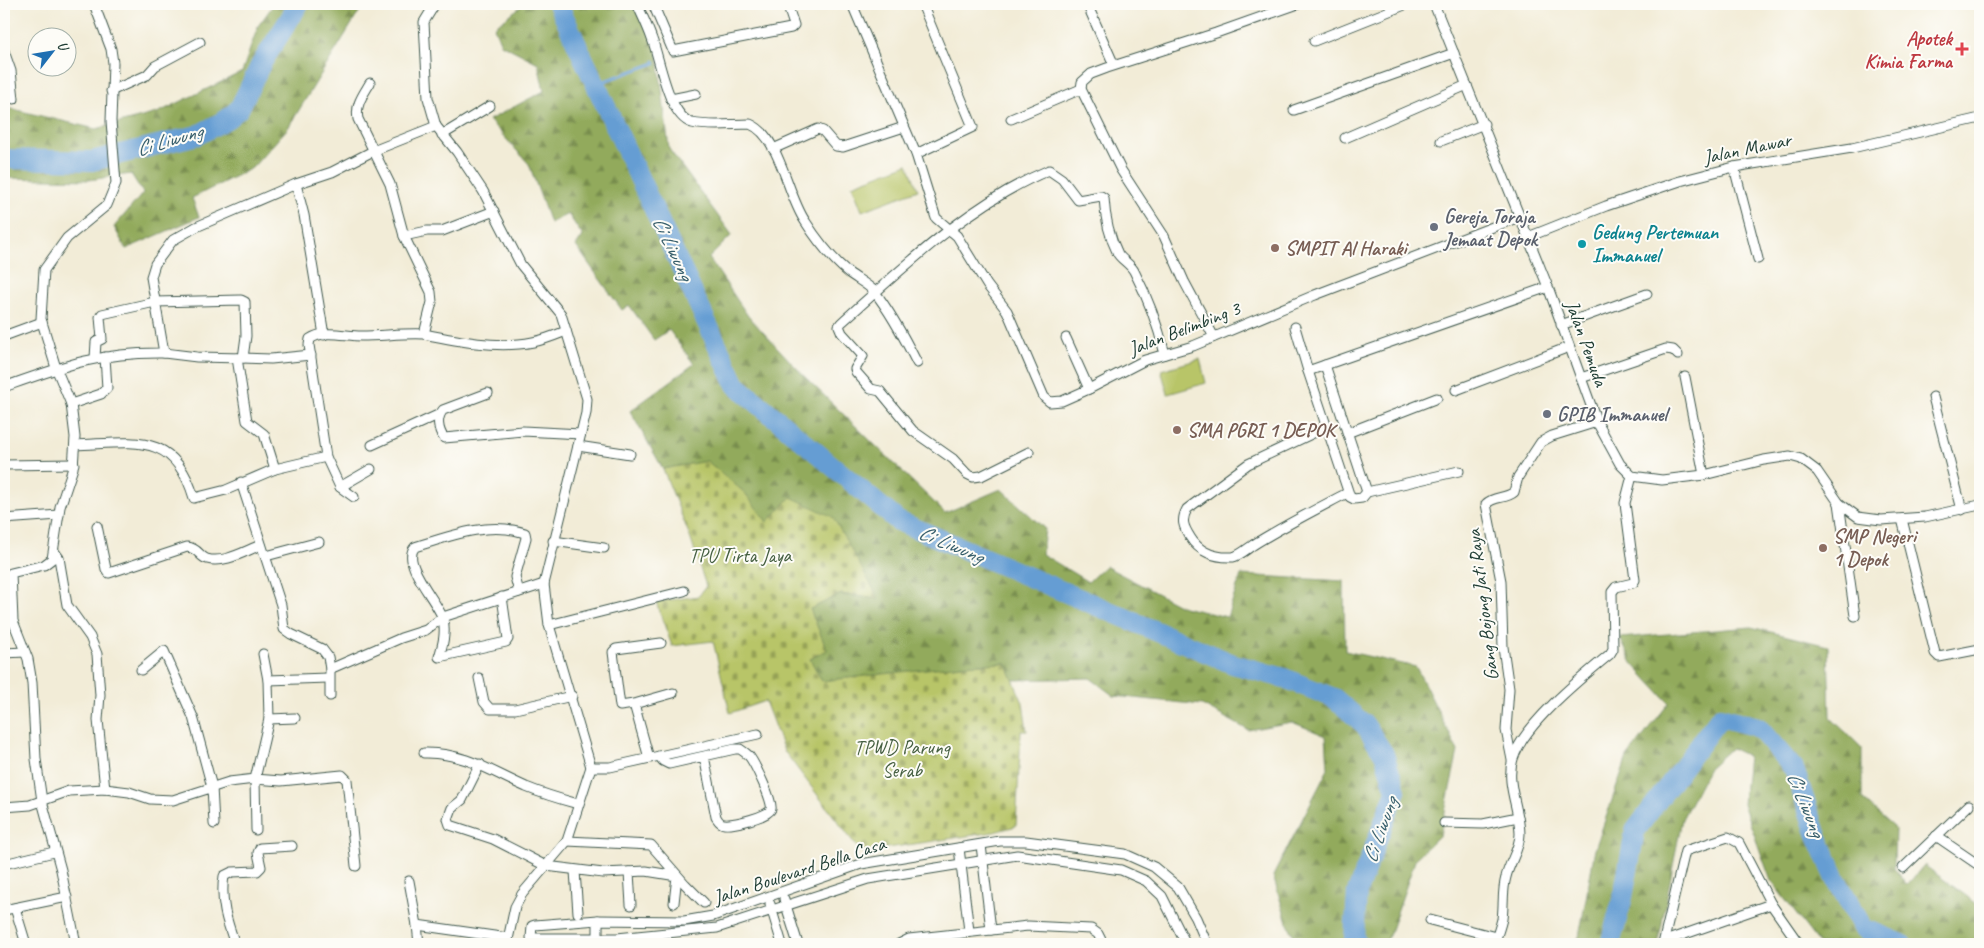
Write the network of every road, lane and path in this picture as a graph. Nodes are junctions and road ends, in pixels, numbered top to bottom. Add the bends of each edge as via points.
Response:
1 (94, 4) edge
2 (435, 4) edge
3 (637, 4) edge
4 (653, 4) edge
5 (787, 4) edge
6 (852, 4) edge
7 (922, 4) edge
8 (1087, 4) edge
9 (1298, 4) edge
10 (1407, 4) edge
11 (1434, 4) edge
12 (1314, 41) dead end
13 (200, 42) dead end
14 (4, 51) edge
15 (1454, 52) junction
16 (1114, 65) junction
17 (370, 83) dead end
18 (1468, 85) junction
19 (1081, 89) junction
20 (111, 91) junction
21 (696, 94) dead end
22 (14, 99) dead end
23 (671, 100) junction
24 (490, 106) dead end
25 (1294, 110) dead end
26 (1980, 118) edge
27 (1010, 119) dead end
28 (1484, 124) junction
29 (436, 126) junction
30 (904, 127) junction
31 (442, 135) junction
32 (1345, 138) dead end
33 (1441, 141) dead end
34 (774, 149) junction
35 (373, 151) junction
36 (916, 154) junction
37 (1734, 167) junction
38 (296, 184) junction
39 (494, 211) junction
40 (1519, 217) junction
41 (952, 230) junction
42 (404, 236) junction
43 (1528, 237) junction
44 (1758, 259) dead end
45 (1548, 287) junction
46 (875, 293) junction
47 (1647, 294) dead end
48 (155, 302) junction
49 (42, 322) junction
50 (1561, 325) junction
51 (1295, 327) dead end
52 (566, 331) junction
53 (424, 334) junction
54 (324, 335) junction
55 (4, 336) edge
56 (1214, 337) junction
57 (1066, 338) dead end
58 (1569, 347) junction
59 (164, 353) junction
60 (1165, 354) junction
61 (311, 355) junction
62 (1678, 355) dead end
63 (105, 357) junction
64 (95, 358) junction
65 (240, 358) junction
66 (916, 363) dead end
67 (1325, 365) junction
68 (56, 368) junction
69 (1308, 371) junction
70 (1685, 377) dead end
71 (1581, 378) junction
72 (4, 387) edge
73 (1089, 389) junction
74 (1456, 390) dead end
75 (488, 393) dead end
76 (1934, 397) dead end
77 (1437, 398) dead end
78 (71, 404) junction
79 (440, 414) junction
80 (1597, 422) junction
81 (1326, 428) junction
82 (1347, 433) junction
83 (581, 434) junction
84 (75, 445) junction
85 (372, 445) dead end
86 (578, 446) junction
87 (1029, 452) dead end
88 (630, 454) dead end
89 (326, 457) junction
90 (74, 464) junction
91 (4, 465) edge
92 (371, 468) dead end
93 (275, 469) junction
94 (1459, 471) dead end
95 (1704, 475) junction
96 (1632, 476) junction
97 (241, 482) junction
98 (340, 487) junction
99 (1367, 492) junction
100 (1347, 493) junction
101 (354, 497) dead end
102 (1838, 503) junction
103 (1980, 505) edge
104 (1962, 510) junction
105 (59, 514) junction
106 (4, 519) edge
107 (1902, 519) junction
108 (97, 526) dead end
109 (553, 541) junction
110 (319, 542) dead end
111 (261, 545) junction
112 (604, 548) dead end
113 (54, 551) junction
114 (266, 556) junction
115 (544, 584) junction
116 (684, 591) dead end
117 (519, 592) junction
118 (502, 597) junction
119 (1855, 616) dead end
120 (443, 617) junction
121 (549, 625) junction
122 (661, 643) dead end
123 (1980, 649) edge
124 (25, 652) junction
125 (4, 654) edge
126 (263, 654) dead end
127 (141, 670) dead end
128 (329, 673) junction
129 (479, 678) dead end
130 (268, 680) junction
131 (672, 693) dead end
132 (330, 696) dead end
133 (572, 696) junction
134 (634, 704) junction
135 (295, 718) dead end
136 (269, 719) junction
137 (758, 734) dead end
138 (424, 752) dead end
139 (659, 756) junction
140 (704, 756) junction
141 (649, 758) junction
142 (1512, 760) junction
143 (480, 764) junction
144 (591, 767) junction
145 (255, 779) junction
146 (212, 787) junction
147 (105, 789) junction
148 (42, 801) junction
149 (578, 804) junction
150 (1969, 806) dead end
151 (4, 807) edge
152 (1518, 817) junction
153 (1444, 823) dead end
154 (214, 824) dead end
155 (256, 830) dead end
156 (1936, 836) junction
157 (567, 841) junction
158 (980, 844) junction
159 (292, 846) dead end
160 (958, 848) junction
161 (54, 852) junction
162 (982, 860) junction
163 (961, 863) junction
164 (4, 864) edge
165 (356, 866) dead end
166 (546, 866) junction
167 (1980, 866) edge
168 (1903, 868) dead end
169 (576, 871) junction
170 (629, 872) junction
171 (677, 876) junction
172 (409, 881) dead end
173 (782, 891) junction
174 (767, 896) junction
175 (67, 897) junction
176 (704, 903) dead end
177 (674, 904) dead end
178 (786, 904) junction
179 (1771, 904) junction
180 (630, 905) dead end
181 (15, 908) junction
182 (773, 909) junction
183 (4, 910) edge
184 (578, 913) dead end
185 (598, 920) junction
186 (1430, 920) dead end
187 (617, 921) junction
188 (417, 924) junction
189 (991, 930) junction
190 (969, 931) junction
191 (508, 941) edge
192 (617, 941) edge
193 (1495, 941) edge
194 (599, 942) edge
195 (1664, 943) edge
196 (26, 944) edge
197 (76, 944) edge
198 (235, 944) edge
199 (419, 944) edge
200 (782, 944) edge
201 (798, 944) edge
202 (899, 944) edge
203 (1103, 944) edge
204 (1186, 944) edge
205 (1207, 944) edge
206 (1799, 944) edge

1 - 20 street via 111,49
2 - 29 street via 424,22 428,98
3 - 23 street via 653,40
4 - 5 street via 673,51 791,28 794,21
6 - 30 street
7 - 36 street via 973,127
8 - 16 street
9 - 16 street
10 - 12 street
11 - 15 street, Jalan Pemuda
13 - 20 street via 155,66 147,75
14 - 22 street via 11,71
15 - 18 street, Jalan Pemuda
15 - 25 street
16 - 19 street via 1086,77
17 - 35 street via 356,111
18 - 28 street, Jalan Pemuda
18 - 32 street
19 - 27 street
19 - 56 street via 1121,170 1164,236
20 - 49 street via 116,183 107,204 67,238 46,265
21 - 23 street
23 - 34 street via 680,114 692,122 758,127
24 - 31 street
26 - 37 street, Jalan Mawar via 1852,148
28 - 33 street
28 - 40 street, Jalan Pemuda
29 - 31 street
29 - 35 street
30 - 34 street via 842,147 836,146 818,129
30 - 36 street
31 - 39 street via 457,152
34 - 46 street via 804,221 834,260
35 - 38 street via 332,172
35 - 42 street via 390,184
36 - 41 street via 936,218
37 - 43 street, Jalan Mawar via 1606,206
37 - 44 street
38 - 48 street via 173,240 152,270
38 - 54 street via 306,224
39 - 42 street via 444,231
39 - 52 street via 521,265 556,306
40 - 43 street, Jalan Pemuda
40 - 56 street, Jalan Belimbing 3
41 - 46 street via 906,263
41 - 60 street via 1008,188 1049,170 1062,179 1078,200 1101,196 1104,198 1105,219 1118,254 1134,271
41 - 73 street, Jalan Belimbing 3 via 1007,311 1046,400 1057,402
42 - 53 street via 433,298
43 - 45 street, Jalan Pemuda
45 - 50 street, Jalan Pemuda
45 - 67 street
46 - 66 street
46 - 87 street via 839,326 842,334 863,356 855,369 871,389 879,390 913,431 953,459 970,476 987,474
47 - 50 street
48 - 59 street
48 - 64 street via 102,314 102,339 96,341
48 - 65 street via 243,300 246,316
49 - 55 street
49 - 68 street
50 - 58 street, Jalan Pemuda
51 - 69 street
52 - 53 street via 533,342 512,344 452,340
52 - 83 street via 587,400
53 - 54 street
54 - 61 street via 310,339
56 - 60 street, Jalan Belimbing 3
57 - 73 street
58 - 71 street, Jalan Pemuda
58 - 74 street
59 - 63 street via 136,352
59 - 65 street
60 - 73 street, Jalan Belimbing 3 via 1132,365
61 - 65 street
61 - 89 street
62 - 71 street via 1666,349
63 - 64 street
63 - 78 street via 107,388 101,394
64 - 68 street
65 - 93 street via 246,418 264,434
67 - 69 street
67 - 82 street
68 - 72 street
68 - 78 street
69 - 81 street
70 - 95 street
71 - 80 street, Jalan Pemuda
75 - 79 street via 447,408
76 - 104 street
77 - 82 street
78 - 84 street
79 - 83 street via 439,428 448,439 523,431
79 - 85 street
80 - 96 street, Jalan Pemuda via 1620,464
80 - 142 street, Gang Bojong Jati Raya via 1541,442 1518,478 1514,492 1486,504 1501,582 1503,647 1509,689 1506,730
81 - 100 street
81 - 100 street via 1229,476 1188,509 1183,516 1183,524 1203,551 1235,557 1287,524
82 - 99 street
83 - 86 street
84 - 90 street
84 - 97 street via 140,443 166,451 183,469 194,498 216,494
86 - 88 street
86 - 109 street
89 - 93 street
89 - 98 street
90 - 91 street
90 - 105 street
92 - 98 street
93 - 97 street
94 - 99 street
95 - 96 street via 1662,480
95 - 102 street via 1790,456 1802,459 1817,471
96 - 142 street via 1625,503 1635,580 1616,587 1612,592 1613,649 1549,709
97 - 111 street
98 - 101 street
99 - 100 street via 1362,498 1354,499
102 - 107 street via 1858,517
102 - 119 street
103 - 104 street
104 - 107 street
105 - 106 street
105 - 113 street
107 - 123 street via 1935,653 1945,658
108 - 111 street via 109,573 187,547 198,550 206,559 219,561
109 - 112 street
109 - 115 street
110 - 114 street
111 - 114 street
113 - 124 street via 49,562 11,573 13,621
113 - 147 street via 59,558 67,605 90,636 97,654 98,720
114 - 128 street via 281,605 284,629 322,649 328,657
115 - 117 street
115 - 121 street
116 - 121 street
117 - 118 street
117 - 120 street via 516,577 525,533 508,528 479,529 415,547 412,555 420,581
118 - 120 street
118 - 120 street via 506,642 439,657 445,634
120 - 128 street via 426,630 401,638
121 - 133 street
122 - 134 street via 613,652 620,706
124 - 125 street
124 - 148 street via 32,683
126 - 130 street
127 - 146 street via 164,651 193,718
128 - 130 street
128 - 132 street
129 - 133 street via 484,702 490,709 515,709
130 - 136 street
131 - 134 street
133 - 144 street
134 - 141 street
135 - 136 street
136 - 145 street
137 - 139 street
138 - 143 street via 449,754
139 - 140 street via 669,764
139 - 141 street
140 - 140 street via 735,749 745,752 754,764 771,803 766,816 725,824 720,822 716,817
141 - 144 street via 610,767
142 - 152 street, Gang Bojong Jati Raya
143 - 149 street via 535,791
143 - 166 street via 462,800 451,810 448,822 493,839
144 - 149 street
145 - 146 street
145 - 155 street
145 - 165 street via 281,781 345,777
146 - 147 street via 185,797 161,800
146 - 154 street
147 - 148 street via 69,791
148 - 151 street
148 - 161 street
149 - 157 street
150 - 156 street
152 - 153 street via 1483,824
152 - 193 street, Gang Bojong Jati Raya via 1519,844 1506,878 1502,918
156 - 167 street
156 - 168 street
157 - 166 street
157 - 171 street via 650,845
158 - 160 street, Jalan Boulevard Bella Casa
158 - 162 street
158 - 205 street, Jalan Boulevard Bella Casa via 1026,841 1125,854 1154,867 1178,887
159 - 198 street via 260,848 259,870 232,872 224,876 225,915
160 - 163 street
160 - 173 street, Jalan Boulevard Bella Casa via 861,864
161 - 164 street
161 - 175 street
162 - 163 street, Jalan Boulevard Bella Casa
162 - 189 street
162 - 204 street, Jalan Boulevard Bella Casa via 1017,855 1121,870 1146,881 1162,896
163 - 178 street, Jalan Boulevard Bella Casa via 875,877
163 - 190 street
166 - 169 street
166 - 191 street via 515,907
169 - 170 street
169 - 184 street
170 - 171 street
170 - 180 street
171 - 176 street
171 - 177 street
172 - 188 street
173 - 174 street, Jalan Boulevard Bella Casa
173 - 178 street
174 - 182 street
174 - 187 street, Jalan Boulevard Bella Casa via 703,918
175 - 181 street
175 - 197 street
178 - 182 street, Jalan Boulevard Bella Casa
178 - 201 street
179 - 195 street
179 - 195 street via 1739,843 1732,837 1722,837 1685,851
179 - 206 street
181 - 183 street
181 - 196 street
182 - 192 street, Jalan Boulevard Bella Casa via 716,928
182 - 200 street
185 - 187 street, Jalan Boulevard Bella Casa
185 - 194 street
185 - 194 street, Jalan Boulevard Bella Casa via 534,925 531,938
186 - 193 street
187 - 192 street
188 - 191 street
188 - 199 street
189 - 190 street
189 - 203 street via 1028,926 1091,929
190 - 202 street via 909,939
192 - 194 street, Jalan Boulevard Bella Casa

